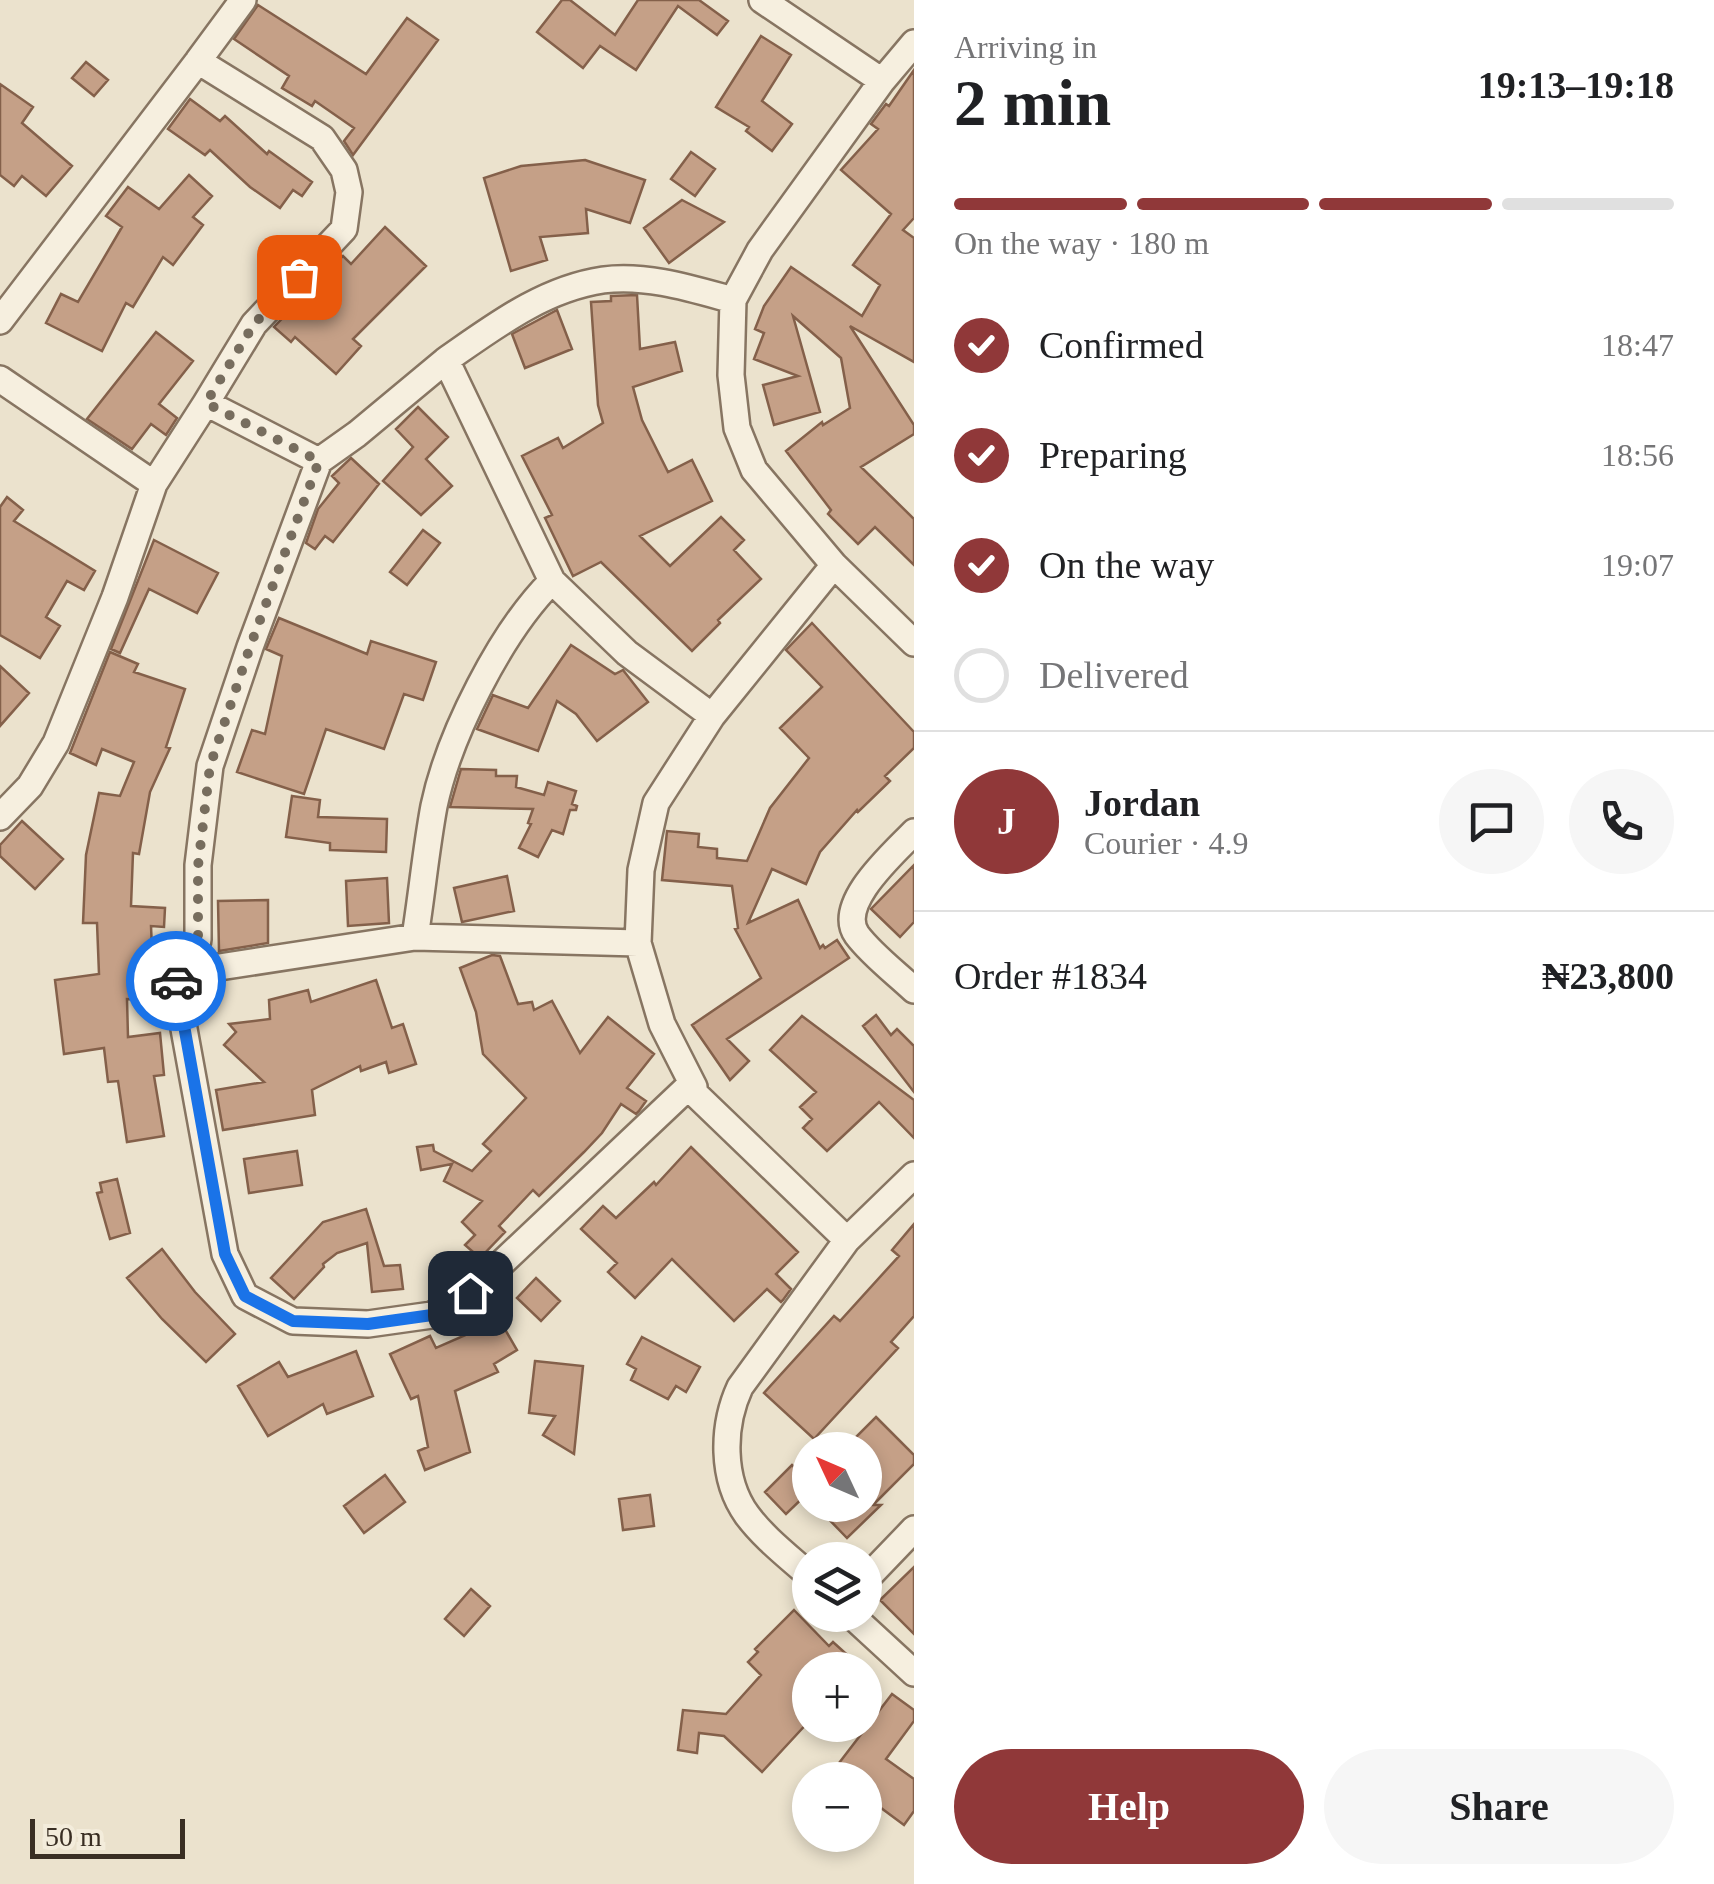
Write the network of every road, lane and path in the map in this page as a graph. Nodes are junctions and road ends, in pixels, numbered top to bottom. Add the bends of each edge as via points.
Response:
1 (243, 0) edge
2 (762, 0) edge
3 (914, 43) edge
4 (198, 62) junction
5 (882, 81) junction
6 (733, 300) junction
7 (0, 321) edge
8 (446, 360) junction
9 (0, 380) edge
10 (206, 403) junction
11 (319, 461) junction
12 (154, 484) junction
13 (834, 565) junction
14 (552, 581) junction
15 (914, 643) edge
16 (712, 716) junction
17 (0, 817) edge
18 (914, 832) edge
19 (415, 937) junction
20 (638, 944) junction
21 (174, 974) junction
22 (914, 990) edge
23 (688, 1088) junction
24 (914, 1175) edge
25 (847, 1240) junction
26 (914, 1528) edge
27 (792, 1559) edge
28 (882, 1562) edge
29 (870, 1632) edge
30 (914, 1673) edge

1 - 4 street
2 - 5 street
3 - 5 street
4 - 7 street
4 - 10 street via 322,138 344,170 349,192 344,229 254,324
5 - 6 street via 760,250
6 - 8 street via 670,284 607,279 555,292
6 - 13 street via 737,428 754,470
8 - 11 street
8 - 14 street
9 - 12 street
10 - 11 street
10 - 12 street
11 - 21 street via 210,766 198,866 198,940
12 - 17 street via 56,744
13 - 15 street
13 - 16 street
14 - 16 street via 627,653
14 - 19 street via 504,644 454,743 435,805
16 - 20 street via 656,803 641,870
18 - 22 street via 864,886 852,911 854,932
19 - 20 street
19 - 21 street
20 - 23 street via 662,1024 694,1087
21 - 23 street via 225,1254 245,1296 293,1321 368,1324 432,1315 470,1293
23 - 25 street
24 - 25 street
25 - 27 street via 730,1407 730,1480 746,1514
26 - 28 street
29 - 30 street

